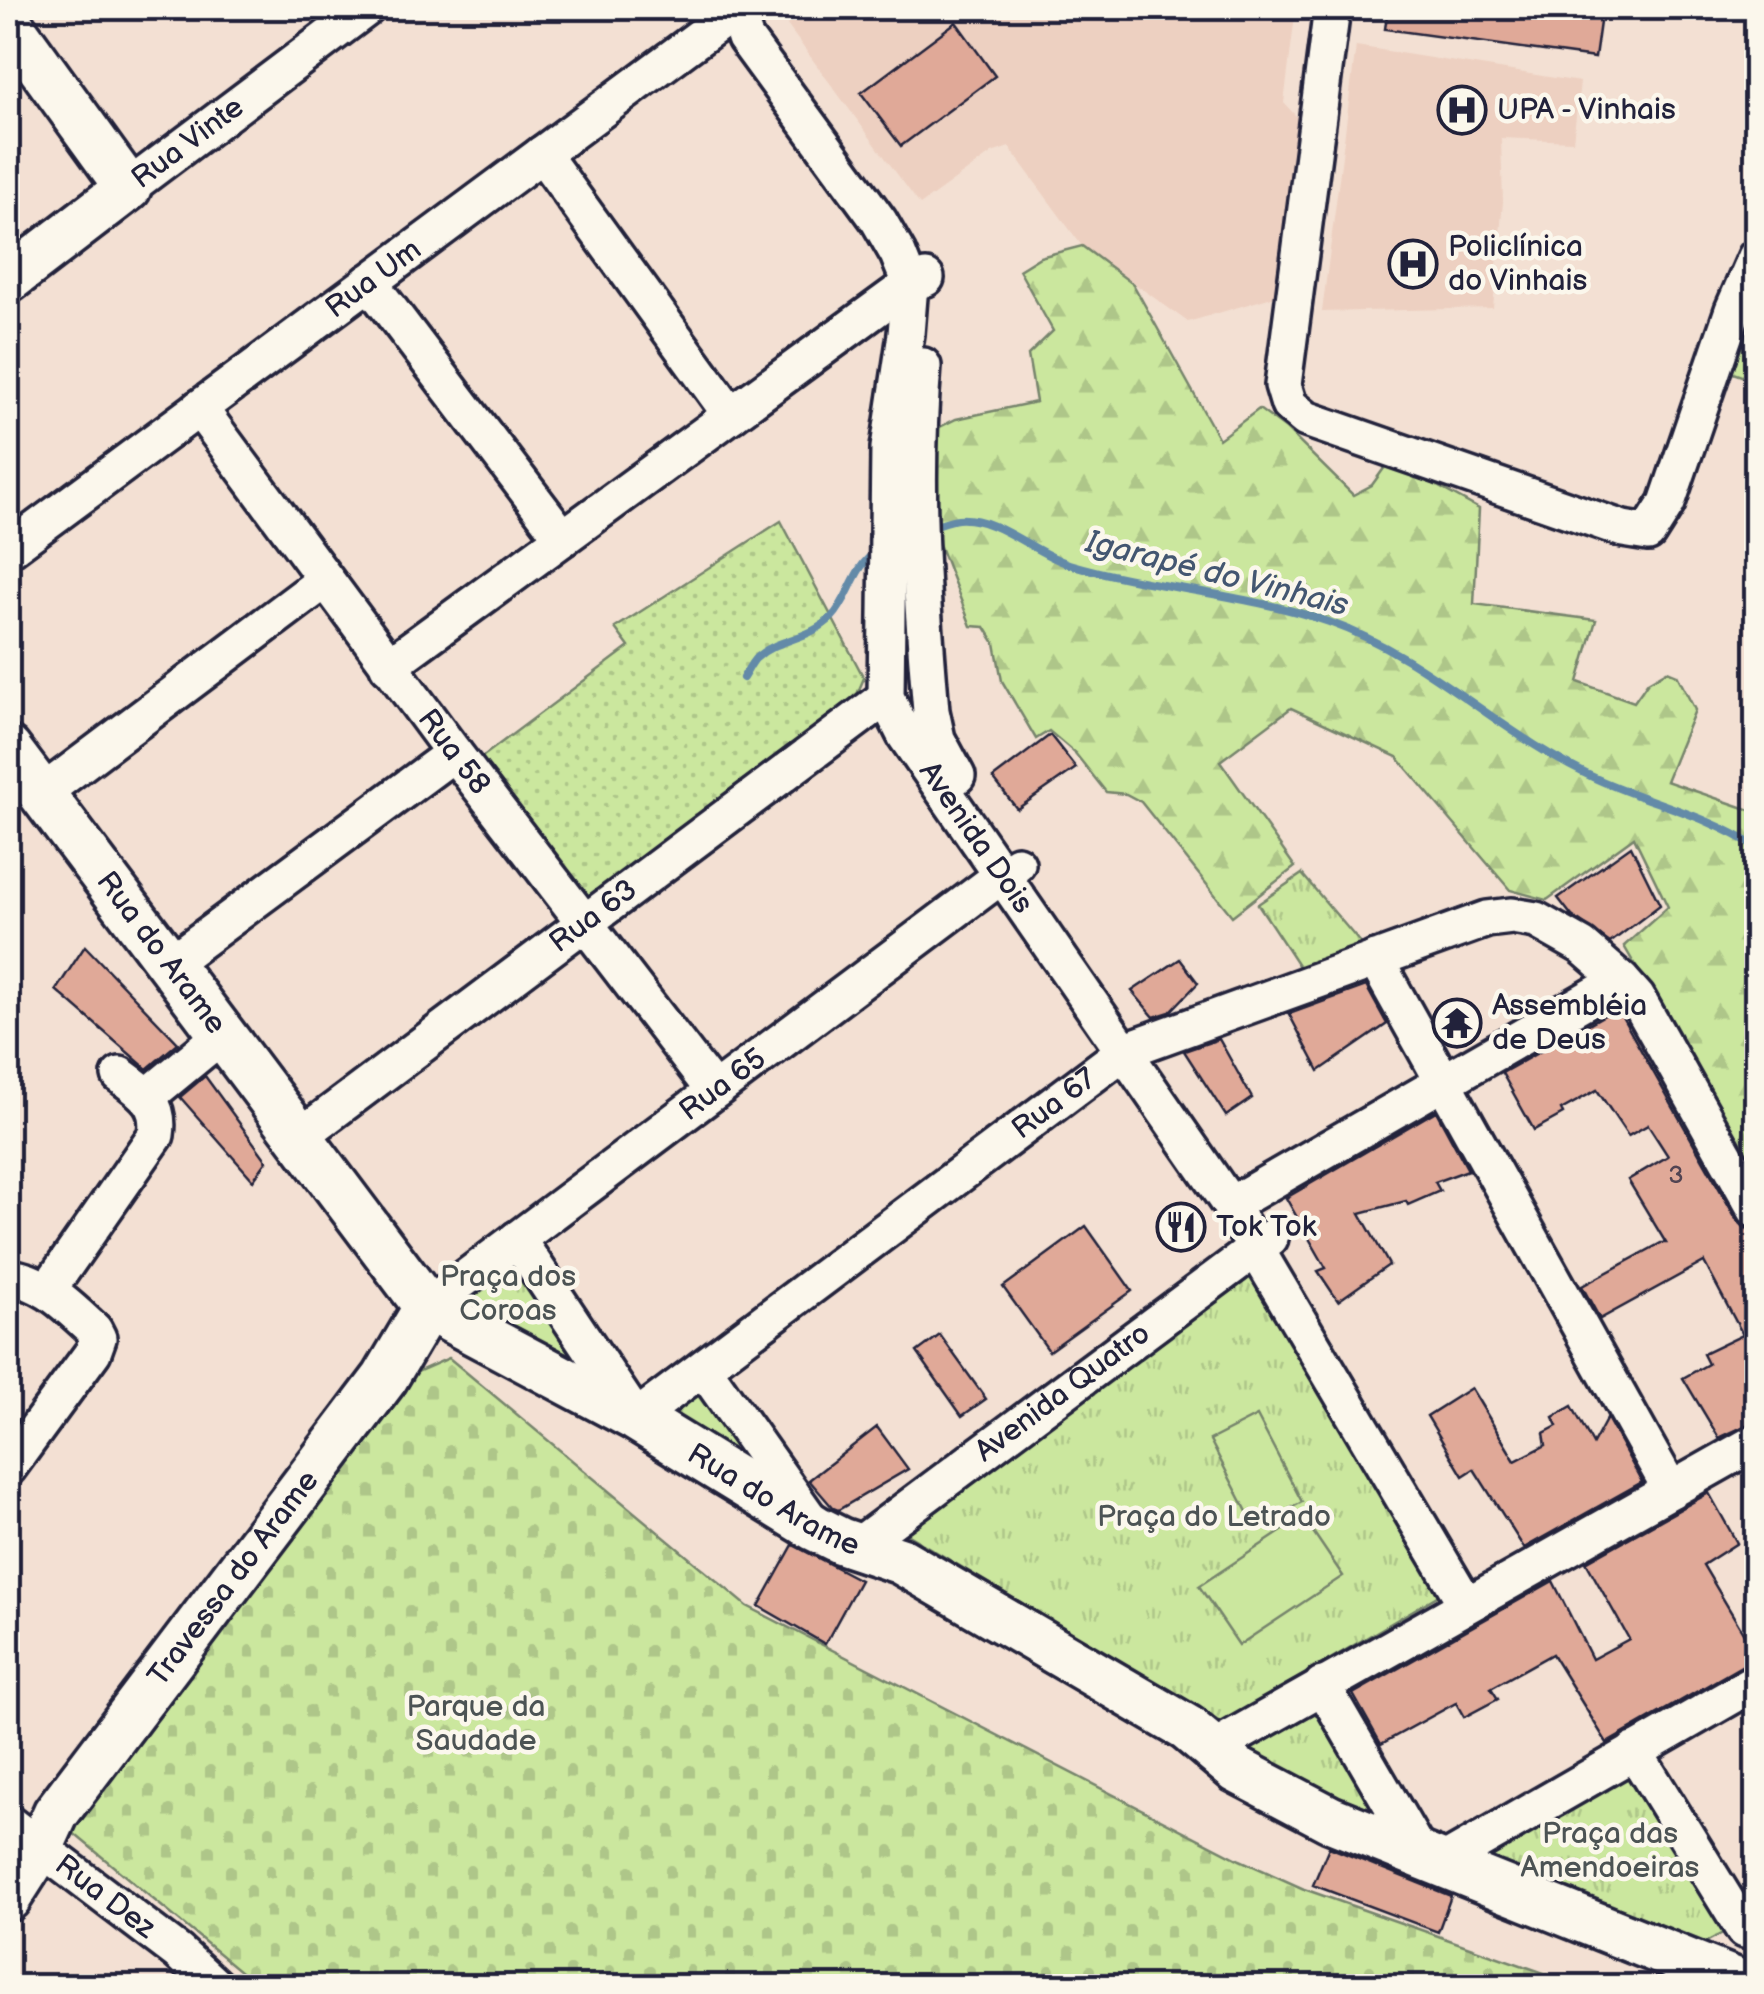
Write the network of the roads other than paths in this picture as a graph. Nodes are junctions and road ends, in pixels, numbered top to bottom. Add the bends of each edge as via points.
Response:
1 (367, 8) edge
2 (758, 8) edge
3 (1332, 8) edge
4 (8, 22) edge
5 (542, 154) junction
6 (128, 188) junction
7 (1756, 257) edge
8 (8, 280) edge
9 (918, 281) junction
10 (368, 282) junction
11 (199, 408) junction
12 (731, 414) junction
13 (563, 538) junction
14 (8, 550) edge
15 (902, 562) junction
16 (324, 581) junction
17 (388, 666) junction
18 (886, 697) junction
19 (8, 749) edge
20 (454, 753) junction
21 (41, 794) junction
22 (1010, 869) junction
23 (586, 921) junction
24 (1374, 959) junction
25 (168, 964) junction
26 (1621, 980) junction
27 (222, 1035) junction
28 (1134, 1047) junction
29 (1444, 1080) junction
30 (714, 1091) junction
31 (299, 1137) junction
32 (1237, 1200) junction
33 (1756, 1210) edge
34 (517, 1239) junction
35 (1263, 1244) junction
36 (8, 1277) edge
37 (48, 1290) junction
38 (427, 1306) junction
39 (702, 1368) junction
40 (636, 1418) junction
41 (1756, 1442) edge
42 (8, 1468) edge
43 (1670, 1490) junction
44 (815, 1528) junction
45 (882, 1544) junction
46 (1475, 1599) junction
47 (1756, 1682) edge
48 (1322, 1685) junction
49 (1212, 1749) junction
50 (1634, 1751) junction
51 (24, 1836) edge
52 (1430, 1862) junction
53 (8, 1898) edge
54 (1750, 1926) edge
55 (1688, 1963) junction
56 (215, 1986) edge
57 (1748, 1986) edge

1 - 6 street, Rua Vinte
2 - 5 street, Rua Um
2 - 9 street, Avenida Dois via 741,24 745,38
3 - 7 street via 1283,384 1289,405 1306,420 1648,534 1668,503
4 - 6 main road
5 - 10 street, Rua Um
5 - 12 street
6 - 8 main road, Rua Vinte
9 - 12 street
9 - 15 street, Avenida Dois via 888,448
10 - 11 street, Rua Um
10 - 13 street
11 - 14 street, Rua Um
11 - 16 street, Rua 58
12 - 13 street
13 - 17 street
15 - 18 street, Avenida Dois
15 - 22 street, Avenida Dois via 937,739
16 - 17 street, Rua 58
16 - 21 street
17 - 20 street, Rua 58
18 - 22 street, Avenida Dois via 904,735
18 - 23 street, Rua 63
19 - 21 main road, Rua do Arame
20 - 23 street, Rua 58
20 - 25 street
21 - 25 main road, Rua do Arame
22 - 28 street, Avenida Dois
22 - 30 street, Rua 65
23 - 30 street, Rua 58
23 - 31 street, Rua 63
24 - 26 street, Rua 67 via 1512,916 1536,920 1582,946
24 - 28 street, Rua 67
24 - 29 street
25 - 27 main road, Rua do Arame
26 - 29 street
26 - 33 street
27 - 31 main road, Rua do Arame
27 - 37 street via 134,1086 158,1115 156,1135
28 - 32 street, Avenida Dois
28 - 39 street, Rua 67
29 - 32 street
29 - 43 street
30 - 34 street, Rua 65
31 - 38 main road, Rua do Arame
32 - 35 street, Avenida Dois
34 - 38 street, Rua 65
34 - 40 street
35 - 45 street, Avenida Quatro
35 - 46 street, Avenida Dois
36 - 37 street
37 - 42 street via 94,1330 97,1344
38 - 40 main road, Rua do Arame
38 - 51 main road, Travessa do Arame via 385,1378 56,1813
39 - 40 street, Rua 67
39 - 44 street
40 - 44 main road, Rua do Arame
41 - 43 street
43 - 46 street
44 - 45 main road, Rua do Arame
45 - 49 main road, Rua do Arame
46 - 48 street
47 - 50 street
48 - 49 street
48 - 52 street
49 - 52 main road, Rua do Arame via 1294,1801
50 - 52 street
50 - 54 street
51 - 53 main road
51 - 56 street, Rua Dez
52 - 55 main road, Rua do Arame
54 - 55 street
55 - 57 main road, Rua do Arame

